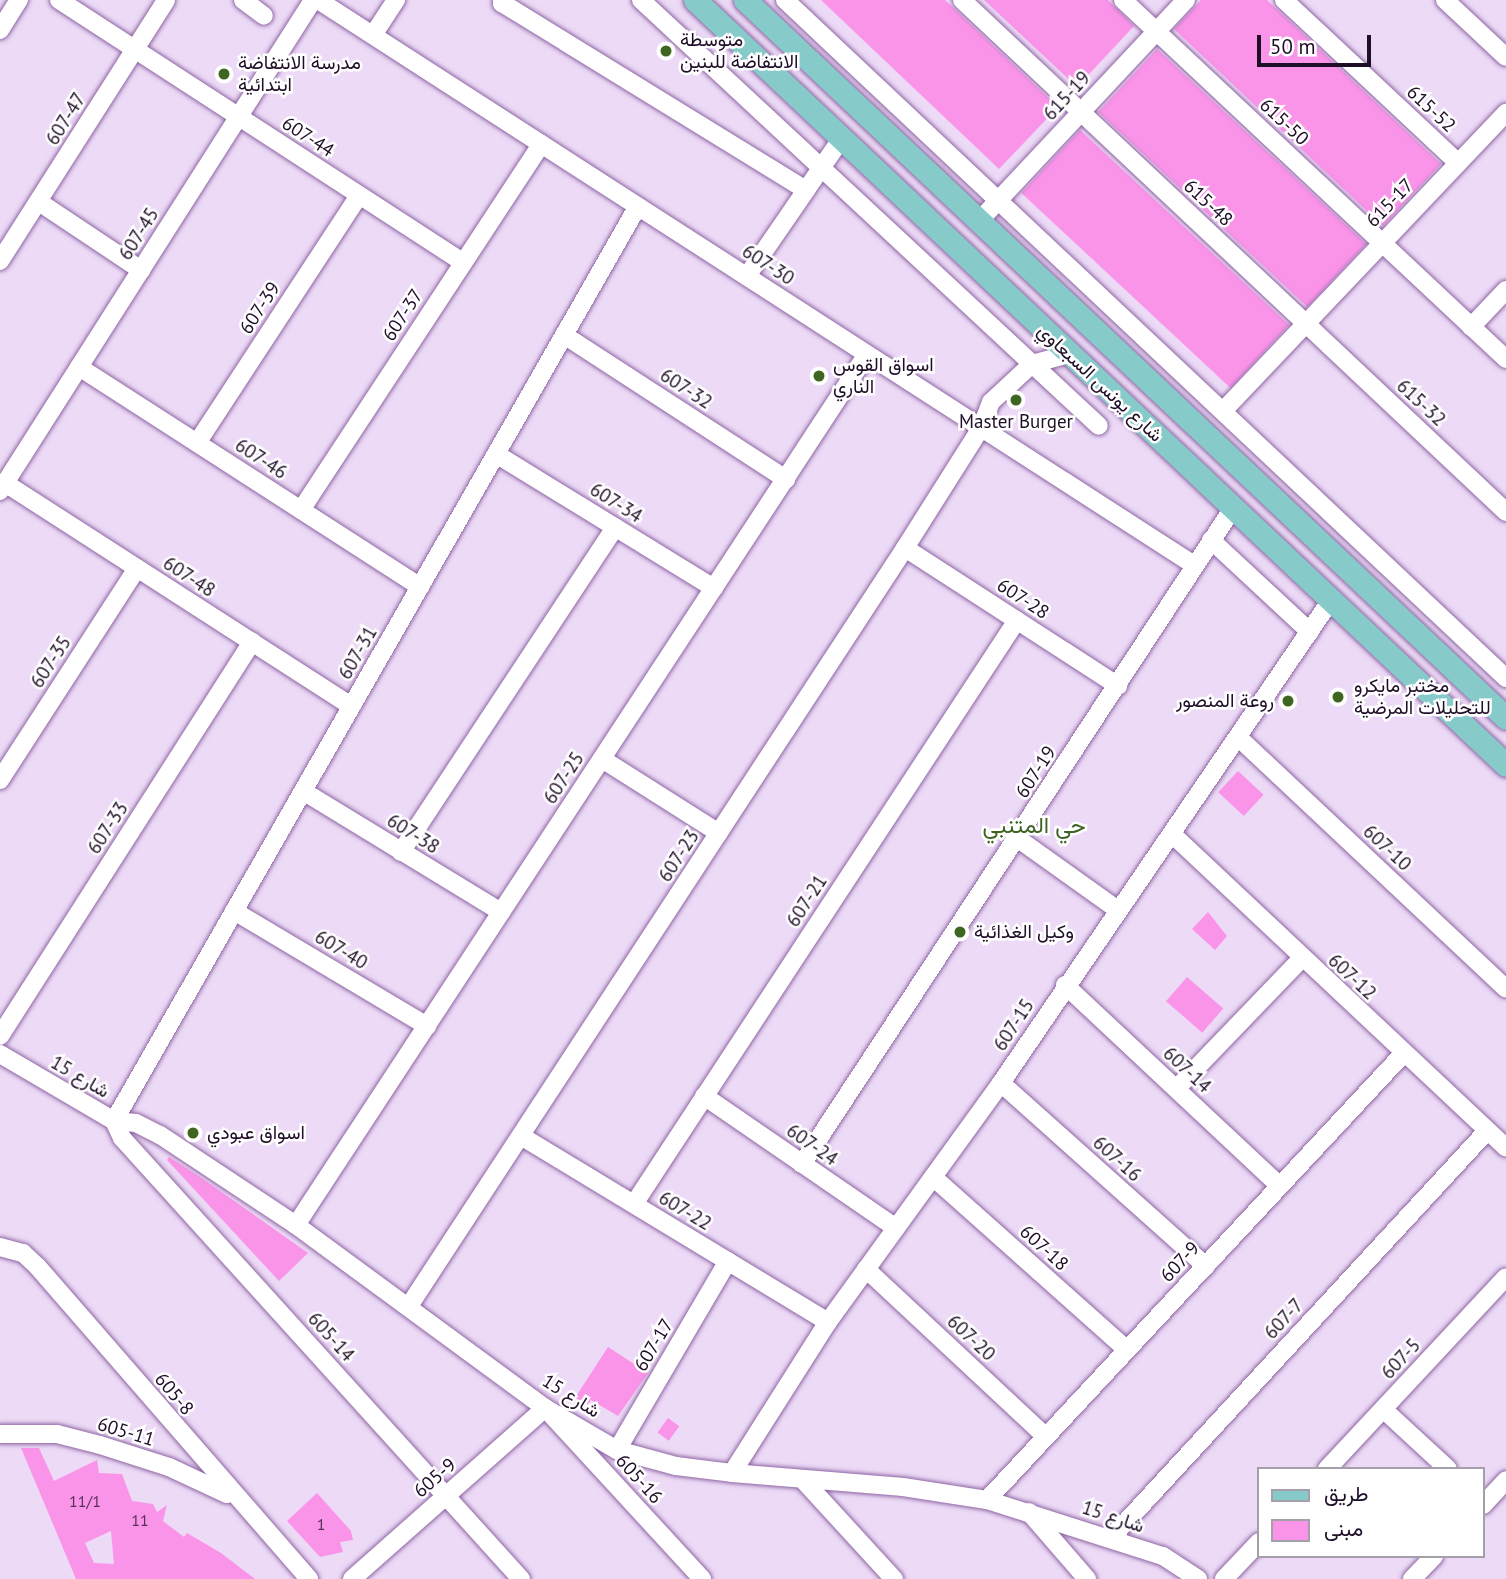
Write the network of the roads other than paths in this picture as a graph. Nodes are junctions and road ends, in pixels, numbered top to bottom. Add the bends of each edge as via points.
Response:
1 (19, 0) edge
2 (59, 0) edge
3 (166, 0) edge
4 (243, 0) edge
5 (313, 0) edge
6 (318, 0) edge
7 (396, 0) edge
8 (504, 0) edge
9 (640, 0) edge
10 (695, 0) edge
11 (745, 0) edge
12 (785, 0) edge
13 (962, 0) edge
14 (1123, 0) edge
15 (1186, 0) edge
16 (1284, 0) edge
17 (1446, 0) edge
18 (264, 16) dead end
19 (0, 30) edge
20 (1157, 32) junction
21 (373, 35) junction
22 (135, 49) junction
23 (1506, 57) edge
24 (1081, 112) junction
25 (1506, 113) edge
26 (238, 117) junction
27 (842, 138) junction
28 (541, 144) junction
29 (1458, 163) junction
30 (821, 168) junction
31 (806, 190) junction
32 (359, 195) junction
33 (998, 200) junction
34 (39, 202) junction
35 (638, 206) junction
36 (979, 221) junction
37 (1382, 242) junction
38 (0, 261) edge
39 (463, 262) junction
40 (141, 270) junction
41 (747, 276) junction
42 (1506, 290) edge
43 (1306, 324) junction
44 (1471, 327) junction
45 (1093, 328) junction
46 (564, 335) junction
47 (867, 354) junction
48 (1070, 354) junction
49 (1506, 359) edge
50 (1032, 363) junction
51 (79, 367) junction
52 (1223, 411) junction
53 (1099, 426) dead end
54 (981, 428) junction
55 (197, 443) junction
56 (496, 454) junction
57 (786, 479) junction
58 (2, 487) edge
59 (1233, 508) junction
60 (301, 510) junction
61 (1506, 512) edge
62 (615, 527) junction
63 (1211, 540) junction
64 (905, 548) junction
65 (1194, 565) junction
66 (137, 568) junction
67 (420, 587) junction
68 (714, 588) junction
69 (1331, 600) junction
70 (1017, 620) junction
71 (1310, 632) junction
72 (251, 642) junction
73 (1506, 678) edge
74 (1118, 685) junction
75 (351, 706) junction
76 (1506, 718) edge
77 (1239, 738) junction
78 (602, 759) junction
79 (1506, 765) edge
80 (0, 779) edge
81 (303, 791) junction
82 (719, 834) junction
83 (1172, 834) junction
84 (1017, 838) junction
85 (401, 852) junction
86 (1118, 910) junction
87 (234, 911) junction
88 (501, 912) junction
89 (1301, 959) junction
90 (1504, 982) edge
91 (1065, 985) junction
92 (426, 1026) junction
93 (0, 1036) edge
94 (0, 1054) edge
95 (1404, 1054) junction
96 (1001, 1083) junction
97 (1177, 1088) junction
98 (704, 1096) junction
99 (114, 1121) junction
100 (1487, 1130) junction
101 (521, 1136) junction
102 (1506, 1148) edge
103 (802, 1164) junction
104 (933, 1177) junction
105 (1280, 1186) junction
106 (634, 1204) junction
107 (296, 1225) junction
108 (896, 1228) junction
109 (0, 1247) edge
110 (728, 1261) junction
111 (1206, 1266) junction
112 (866, 1269) junction
113 (1506, 1277) edge
114 (409, 1306) junction
115 (828, 1322) junction
116 (1127, 1350) junction
117 (545, 1408) junction
118 (1383, 1409) junction
119 (0, 1434) edge
120 (1046, 1437) junction
121 (617, 1450) junction
122 (1329, 1467) edge
123 (1446, 1467) edge
124 (732, 1473) junction
125 (1506, 1479) edge
126 (805, 1482) junction
127 (233, 1496) junction
128 (446, 1496) junction
129 (987, 1500) junction
130 (1485, 1502) edge
131 (1029, 1512) junction
132 (1112, 1537) junction
133 (1258, 1543) edge
134 (1432, 1558) edge
135 (309, 1579) edge
136 (352, 1579) edge
137 (521, 1579) edge
138 (702, 1579) edge
139 (894, 1579) edge
140 (1087, 1579) edge
141 (1198, 1579) edge
142 (1224, 1579) edge
143 (1412, 1579) edge

1 - 19 street
2 - 22 street, 607-44
3 - 22 street, 607-47
4 - 18 street
5 - 26 street, 607-45
6 - 21 street, 607-30
7 - 21 street
8 - 31 street via 502,4
9 - 30 street
10 - 27 main road, شارع يونس السبعاوي
11 - 36 main road, شارع يونس السبعاوي
12 - 33 street
13 - 24 street, 615-48
14 - 20 street, 615-50
15 - 20 street, 615-19
16 - 29 street, 615-52
17 - 23 street
20 - 24 street, 615-19
20 - 37 street, 615-50
21 - 28 street, 607-30
22 - 26 street, 607-44
22 - 34 street, 607-47
24 - 33 street, 615-19
24 - 43 street, 615-48
25 - 29 street, 615-17
26 - 32 street, 607-44
26 - 40 street, 607-45
27 - 30 street
27 - 48 main road, شارع يونس السبعاوي
28 - 35 street, 607-30
28 - 39 street, 607-37
29 - 37 street, 615-17
30 - 31 street
30 - 50 street
31 - 41 street
32 - 39 street, 607-44
32 - 55 street, 607-39
33 - 36 street, 615-19
33 - 52 street
34 - 38 street, 607-47
34 - 40 street
35 - 41 street, 607-30
35 - 46 street, 607-31
36 - 45 main road, شارع يونس السبعاوي
37 - 43 street, 615-17
37 - 44 street, 615-50
39 - 60 street, 607-37
40 - 51 street, 607-45
41 - 47 street, 607-30
42 - 44 street
43 - 52 street, 615-17
43 - 61 street, 615-32
44 - 49 street, 615-50
45 - 48 main road
45 - 76 main road, شارع يونس السبعاوي
46 - 56 street, 607-31
46 - 57 street, 607-32
47 - 54 street, 607-30
47 - 57 street, 607-25
48 - 50 street
48 - 59 main road, شارع يونس السبعاوي
50 - 53 street
50 - 54 street, 607-23 via 991,402
51 - 55 street, 607-46
51 - 58 street, 607-45
52 - 73 street
54 - 64 street, 607-23
54 - 65 street, 607-30
55 - 60 street, 607-46
56 - 62 street, 607-34
56 - 67 street, 607-31
57 - 68 street, 607-25
58 - 66 street, 607-48
59 - 63 street, 607-19
59 - 69 main road, شارع يونس السبعاوي
60 - 67 street, 607-46
62 - 68 street, 607-34
62 - 85 street
63 - 65 street, 607-19
63 - 71 street
64 - 70 street, 607-28
64 - 82 street, 607-23
65 - 74 street, 607-19
66 - 72 street, 607-48
66 - 80 street, 607-35
67 - 75 street, 607-31
68 - 78 street, 607-25
69 - 71 street, 607-15
69 - 79 main road, شارع يونس السبعاوي
70 - 74 street, 607-28
70 - 98 street, 607-21
71 - 77 street, 607-15
72 - 75 street, 607-48
72 - 93 street, 607-33
74 - 84 street, 607-19
75 - 81 street, 607-31
77 - 83 street, 607-15
77 - 90 street, 607-10
78 - 82 street
78 - 88 street, 607-25
81 - 85 street, 607-38
81 - 87 street, 607-31
82 - 101 street, 607-23
83 - 86 street, 607-15
83 - 89 street, 607-12
84 - 86 street
84 - 103 street, 607-19
85 - 88 street, 607-38
86 - 91 street, 607-15
87 - 92 street, 607-40
87 - 99 street, 607-31
88 - 92 street, 607-25
89 - 95 street, 607-12
89 - 97 street
91 - 96 street, 607-15
91 - 97 street, 607-14
92 - 107 street, 607-25
94 - 99 street, شارع 15
95 - 100 street, 607-12
95 - 105 street, 607-9
96 - 104 street, 607-15
96 - 111 street, 607-16
97 - 105 street, 607-14
98 - 103 street, 607-24
98 - 106 street, 607-21
99 - 107 street, شارع 15 via 136,1122 160,1135
99 - 128 street, 605-14 via 122,1138
100 - 102 street, 607-12
100 - 132 street, 607-7
101 - 106 street, 607-22
101 - 114 street, 607-23
103 - 108 street, 607-24
104 - 108 street, 607-15
104 - 116 street, 607-18
105 - 111 street, 607-9
106 - 110 street, 607-22
107 - 114 street, شارع 15
108 - 112 street, 607-15
109 - 127 street, 605-8 via 23,1253 37,1266
110 - 115 street, 607-22
110 - 121 street, 607-17
111 - 116 street, 607-9
112 - 115 street, 607-15
112 - 120 street, 607-20
113 - 118 street, 607-5
114 - 117 street, شارع 15
115 - 124 street, 607-15
116 - 120 street, 607-9
117 - 121 street, شارع 15
117 - 128 street, 605-9
117 - 138 street, 605-16
118 - 122 street, 607-5
118 - 123 street
119 - 127 street, 605-11 via 57,1434 100,1445 169,1466
120 - 129 street, 607-9
121 - 124 street, شارع 15 via 676,1466
124 - 126 street, شارع 15
125 - 130 street
126 - 129 street, شارع 15 via 903,1487
126 - 139 street
127 - 135 street, 605-8
128 - 136 street, 605-9
128 - 137 street, 605-14
129 - 131 street, شارع 15
131 - 132 street, شارع 15
131 - 140 street
132 - 141 street, شارع 15 via 1163,1556
133 - 142 street
134 - 143 street

